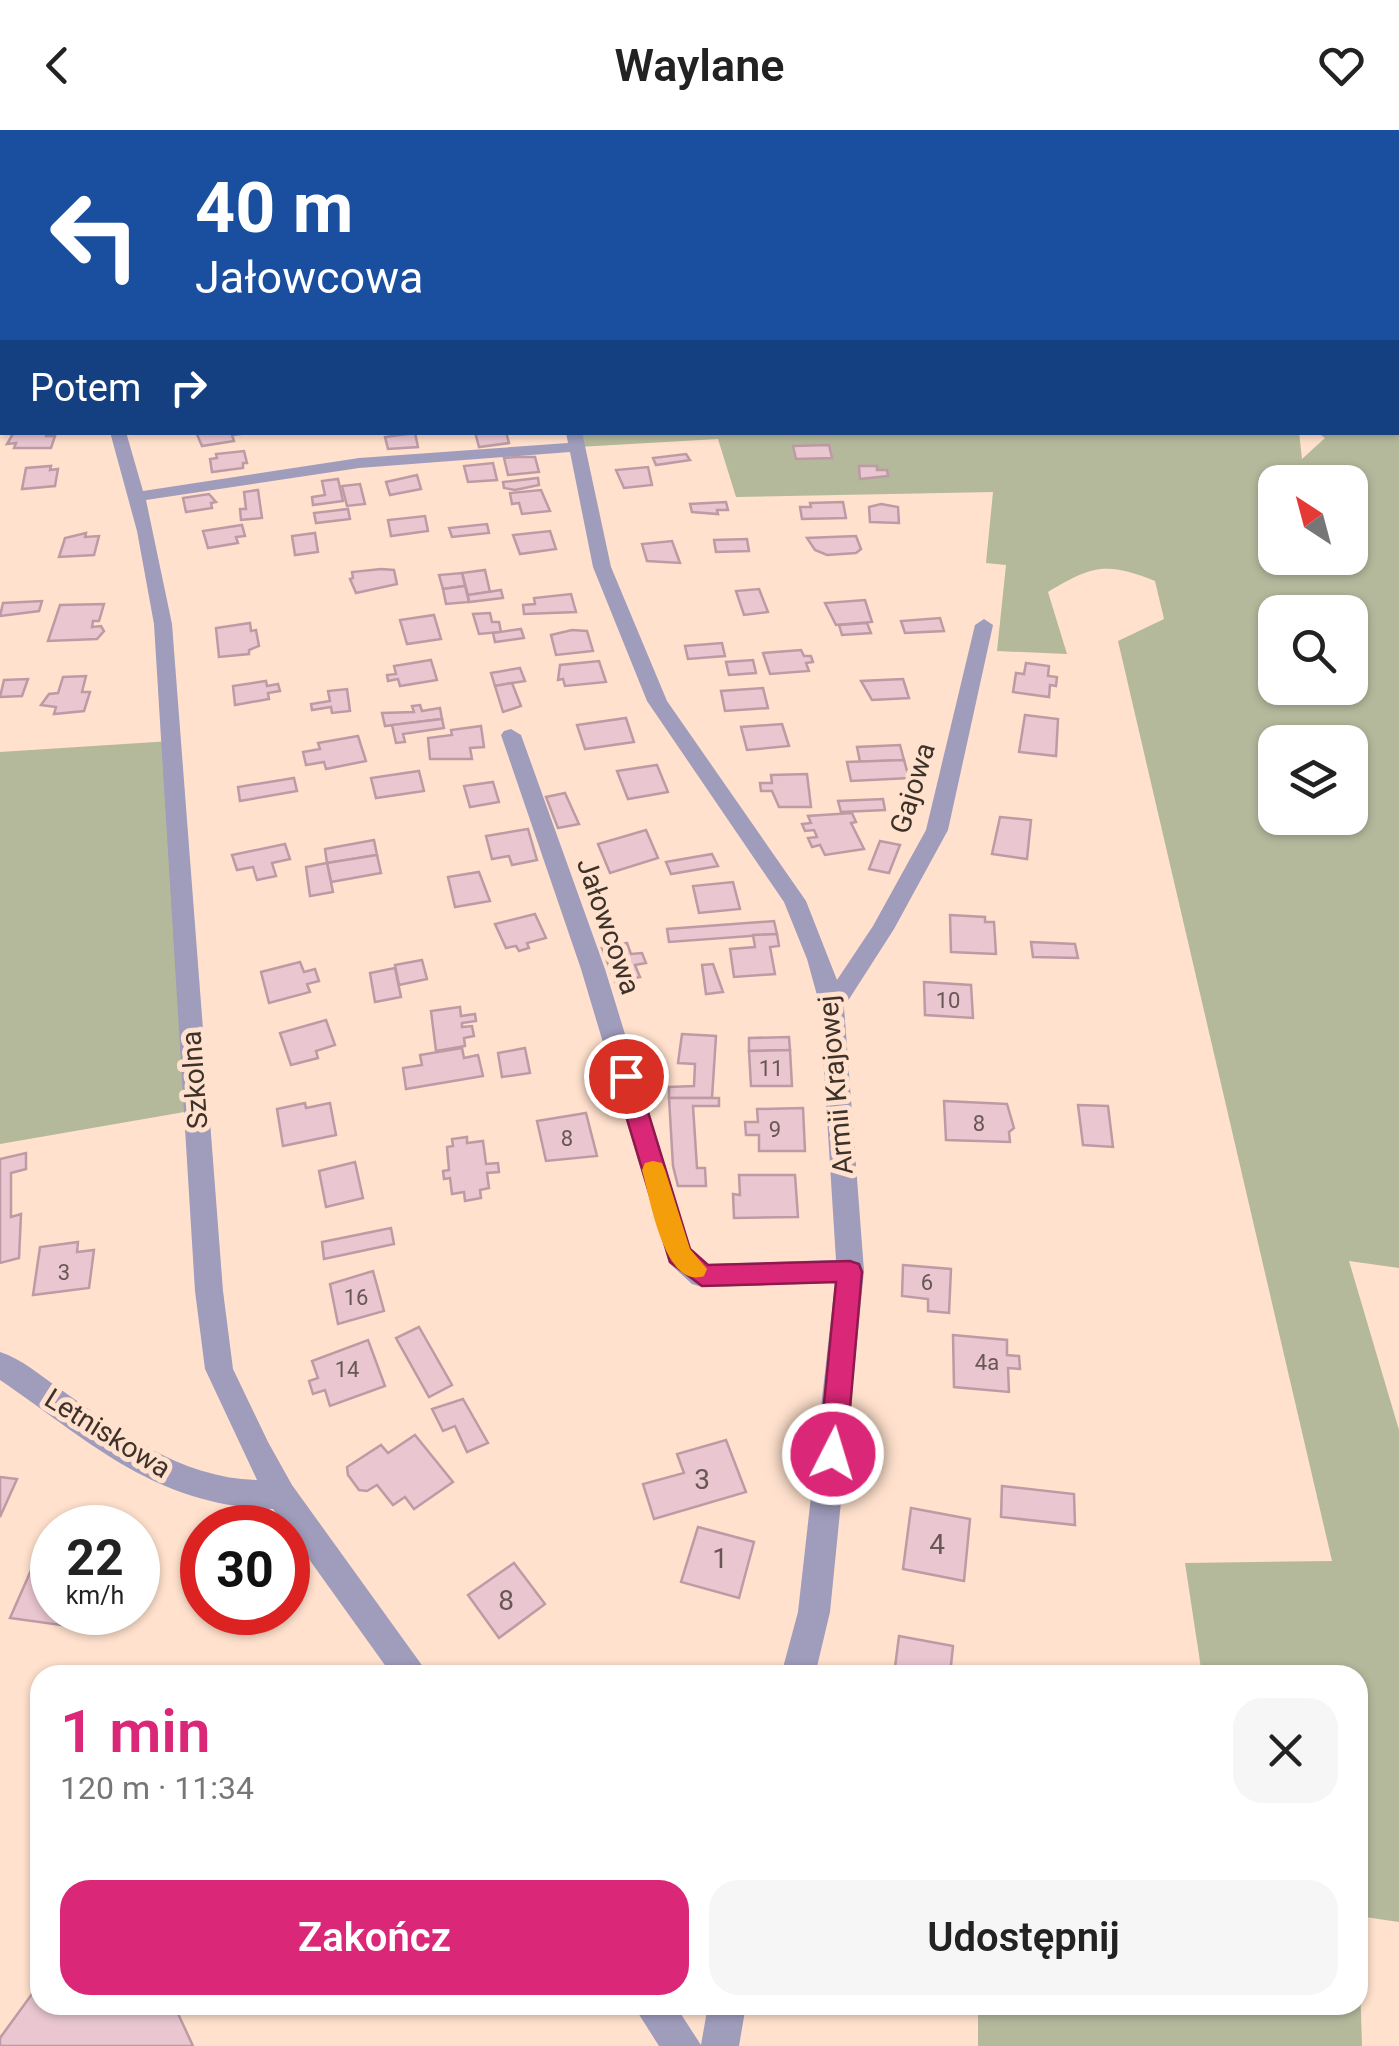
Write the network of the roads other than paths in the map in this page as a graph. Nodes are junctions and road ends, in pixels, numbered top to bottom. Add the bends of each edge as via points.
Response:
1 (119, 435) edge
2 (576, 440) edge
3 (136, 497) junction
4 (984, 625) dead end
5 (511, 736) dead end
6 (832, 1006) junction
7 (850, 1272) junction
8 (0, 1364) edge
9 (281, 1495) junction
10 (405, 1665) edge
11 (801, 1665) edge
12 (659, 2015) edge
13 (725, 2015) edge
14 (682, 2046) edge
15 (720, 2046) edge

1 - 3 street, Szkolna
2 - 3 street via 359,463
2 - 6 street, Armii Krajowej via 602,568 658,701 794,900
3 - 9 street, Szkolna via 163,624 219,1368
4 - 6 street, Gajowa via 936,830
5 - 7 street, Jałowcowa via 594,969 679,1255 702,1276
6 - 7 street, Armii Krajowej
7 - 11 street, Armii Krajowej via 814,1612
8 - 9 street, Letniskowa via 183,1480 224,1492
9 - 10 street, Szkolna
12 - 14 street
13 - 15 street

